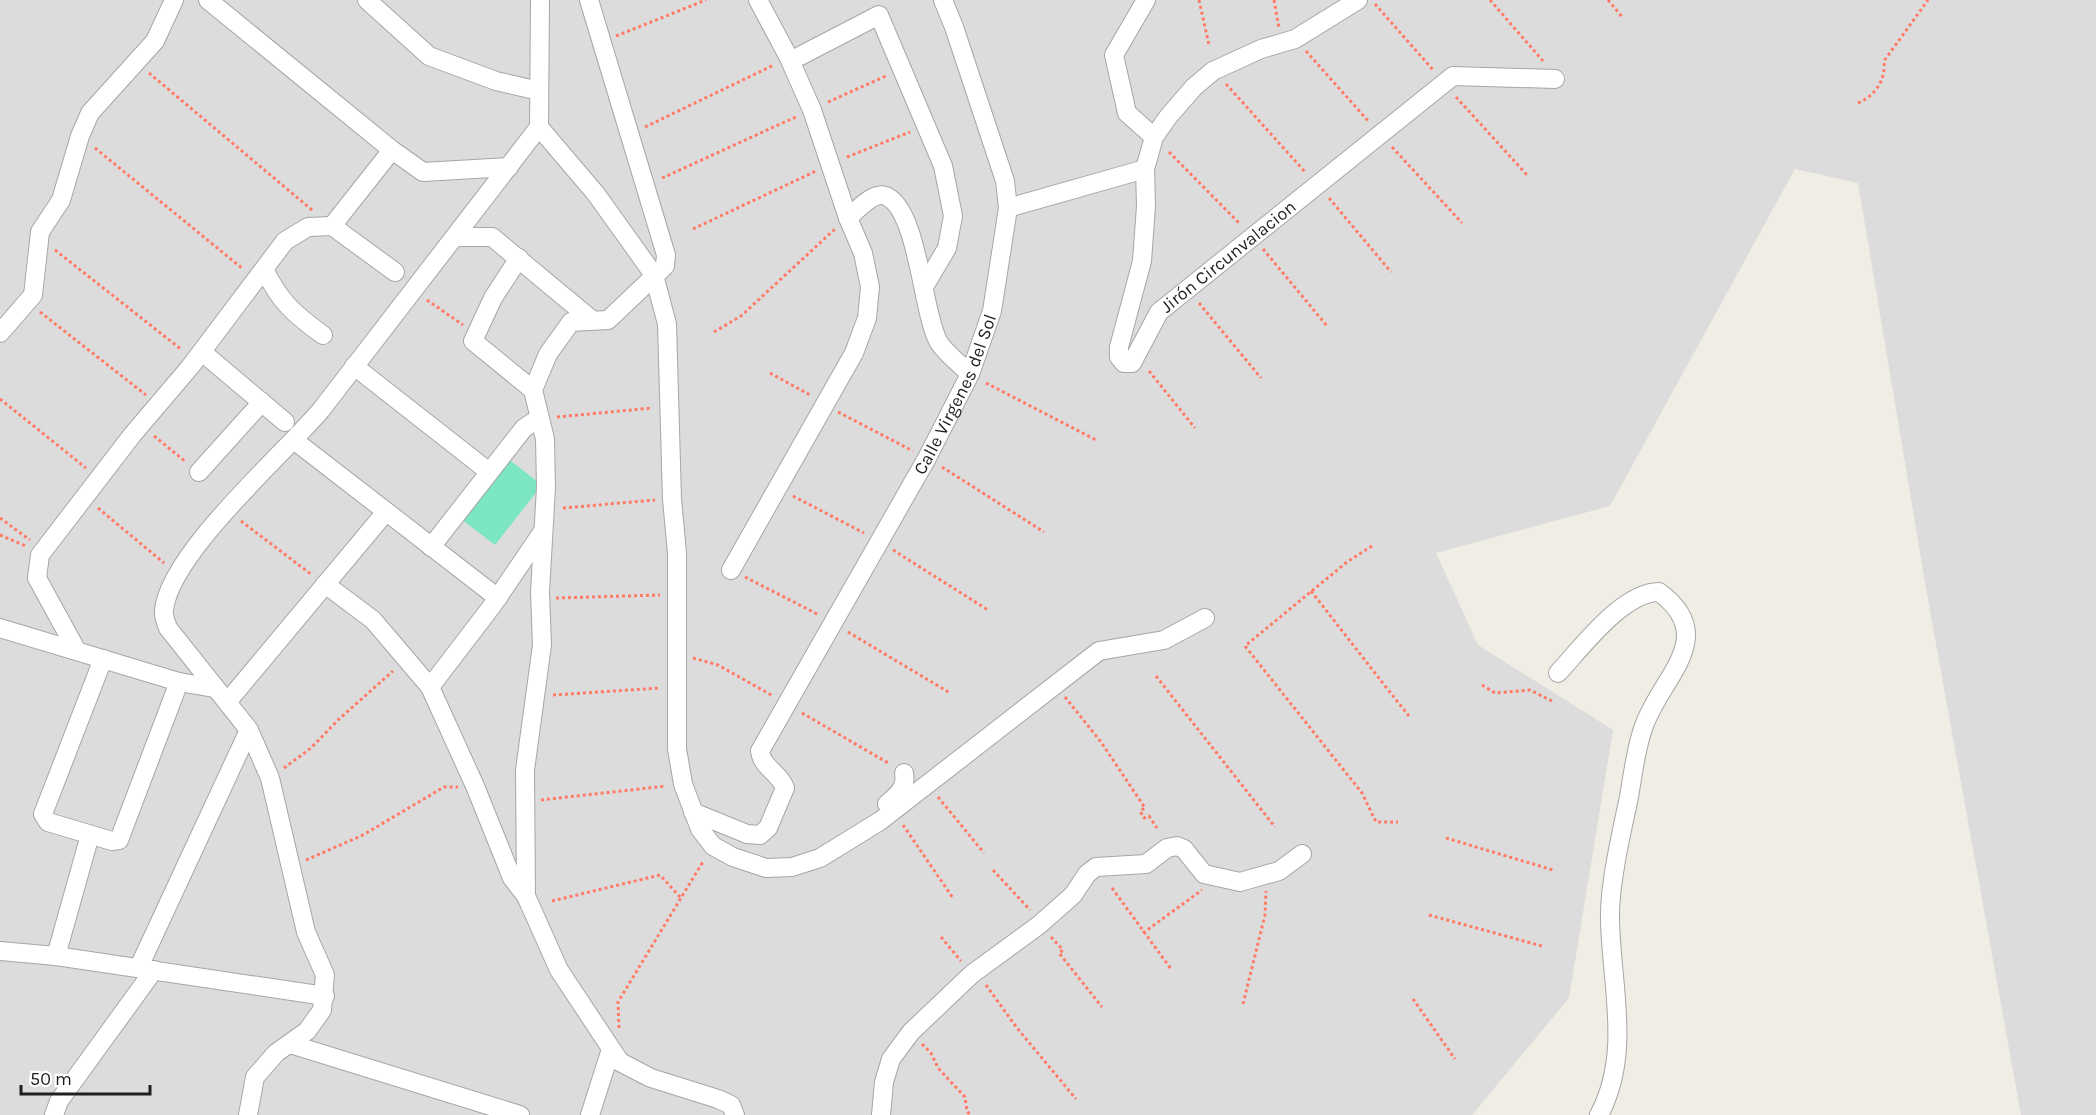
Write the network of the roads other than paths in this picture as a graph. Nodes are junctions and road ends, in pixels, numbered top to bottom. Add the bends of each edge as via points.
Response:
1 (174, 0) edge
2 (208, 0) edge
3 (367, 0) edge
4 (540, 0) edge
5 (589, 0) edge
6 (758, 0) edge
7 (943, 0) edge
8 (1146, 0) edge
9 (1358, 0) edge
10 (795, 57) junction
11 (1550, 72) road end
12 (539, 91) junction
13 (539, 127) junction
14 (1154, 137) junction
15 (392, 150) junction
16 (509, 167) junction
17 (1145, 169) junction
18 (1008, 208) junction
19 (848, 218) junction
20 (332, 226) junction
21 (454, 237) junction
22 (519, 258) junction
23 (395, 272) dead end
24 (260, 274) junction
25 (654, 275) junction
26 (924, 287) junction
27 (592, 320) junction
28 (0, 333) edge
29 (323, 335) dead end
30 (198, 356) junction
31 (354, 366) junction
32 (970, 374) junction
33 (533, 390) junction
34 (262, 402) junction
35 (539, 418) junction
36 (285, 422) dead end
37 (294, 441) junction
38 (488, 471) junction
39 (199, 472) dead end
40 (385, 513) junction
41 (543, 531) junction
42 (431, 548) junction
43 (731, 570) dead end
44 (325, 584) junction
45 (498, 598) junction
46 (1205, 618) dead end
47 (0, 628) edge
48 (77, 651) junction
49 (103, 659) junction
50 (1558, 673) dead end
51 (179, 682) junction
52 (430, 687) junction
53 (214, 688) junction
54 (228, 701) junction
55 (249, 730) junction
56 (904, 773) dead end
57 (693, 812) junction
58 (887, 816) junction
59 (90, 835) junction
60 (1302, 854) dead end
61 (526, 896) junction
62 (0, 951) edge
63 (56, 956) junction
64 (146, 969) junction
65 (325, 996) junction
66 (615, 1041) junction
67 (290, 1044) junction
68 (54, 1115) edge
69 (248, 1115) edge
70 (520, 1115) edge
71 (590, 1115) edge
72 (735, 1115) edge
73 (881, 1115) edge
74 (1599, 1115) edge

1 - 28 street via 155,41 90,113 61,200 40,232 33,295
2 - 15 street
3 - 12 street via 429,56 496,81
4 - 12 street
5 - 25 street via 666,255 665,266
6 - 10 street
7 - 18 street, Calle Virgenes del Sol via 1005,181
8 - 14 street via 1114,55 1126,113
9 - 14 street, Jirón Circunvalacion via 1295,39 1261,48 1213,71 1181,102
10 - 19 street
10 - 26 street via 879,15 943,166 953,216 947,248
11 - 17 street, Jirón Circunvalacion via 1453,76 1159,312 1137,356 1132,363 1124,363 1119,347 1142,261
12 - 13 street
13 - 16 street
13 - 25 street via 596,194
14 - 17 street, Jirón Circunvalacion
15 - 16 street via 423,172
15 - 20 street
16 - 21 street
17 - 18 street
18 - 32 street, Calle Virgenes del Sol via 992,311
19 - 26 street via 876,196 886,196 900,207
19 - 43 street via 863,253 870,287 867,318 854,353
20 - 23 street
20 - 24 street via 308,227 285,241
21 - 22 street via 492,237
21 - 31 street
22 - 27 street
22 - 33 street via 493,298 473,341
24 - 29 street via 291,312
24 - 30 street
25 - 27 street via 608,320
25 - 57 street via 666,324 677,553 677,749
26 - 32 street via 938,341
27 - 33 street via 571,322 548,354
30 - 34 street
30 - 48 street via 43,551 37,578
31 - 37 street
31 - 38 street
32 - 57 street, Calle Virgenes del Sol via 927,458 760,751 761,758 782,779 785,788 768,828 760,835 747,834
33 - 35 street
34 - 36 street
34 - 39 street
35 - 38 street via 524,428
35 - 41 street via 544,439
37 - 40 street
37 - 53 street via 225,509 168,592 163,612 168,628
38 - 42 street
40 - 42 street
40 - 44 street
41 - 45 street
41 - 61 street via 542,645 525,770
42 - 45 street
44 - 52 street via 373,620
44 - 54 street
45 - 52 street
46 - 58 street via 1164,640 1099,651
47 - 48 street
48 - 49 street
49 - 51 street
49 - 59 street via 43,814 48,822
50 - 74 street via 1604,624 1638,596 1659,592 1685,618 1687,629 1678,660 1644,726 1623,828 1610,916 1617,1062 1611,1093
51 - 53 street
51 - 59 street via 119,840
52 - 61 street via 512,878
53 - 54 street
54 - 55 street
55 - 64 street
55 - 65 street via 270,778 306,932 326,975
56 - 58 street via 906,781 900,792 882,807
57 - 58 street via 713,846 766,868 792,867 820,858
59 - 63 street
60 - 73 street via 1266,877 1240,882 1204,874 1177,846 1167,848 1146,864 1096,867 1073,895 974,973 911,1032 891,1059
61 - 66 street via 559,970
62 - 63 street
63 - 64 street
64 - 65 street
64 - 68 street via 59,1101
65 - 67 street via 322,1010 307,1031
66 - 71 street
66 - 72 street via 620,1062 651,1078 718,1099 731,1105
67 - 69 street via 276,1053 255,1077
67 - 70 street

